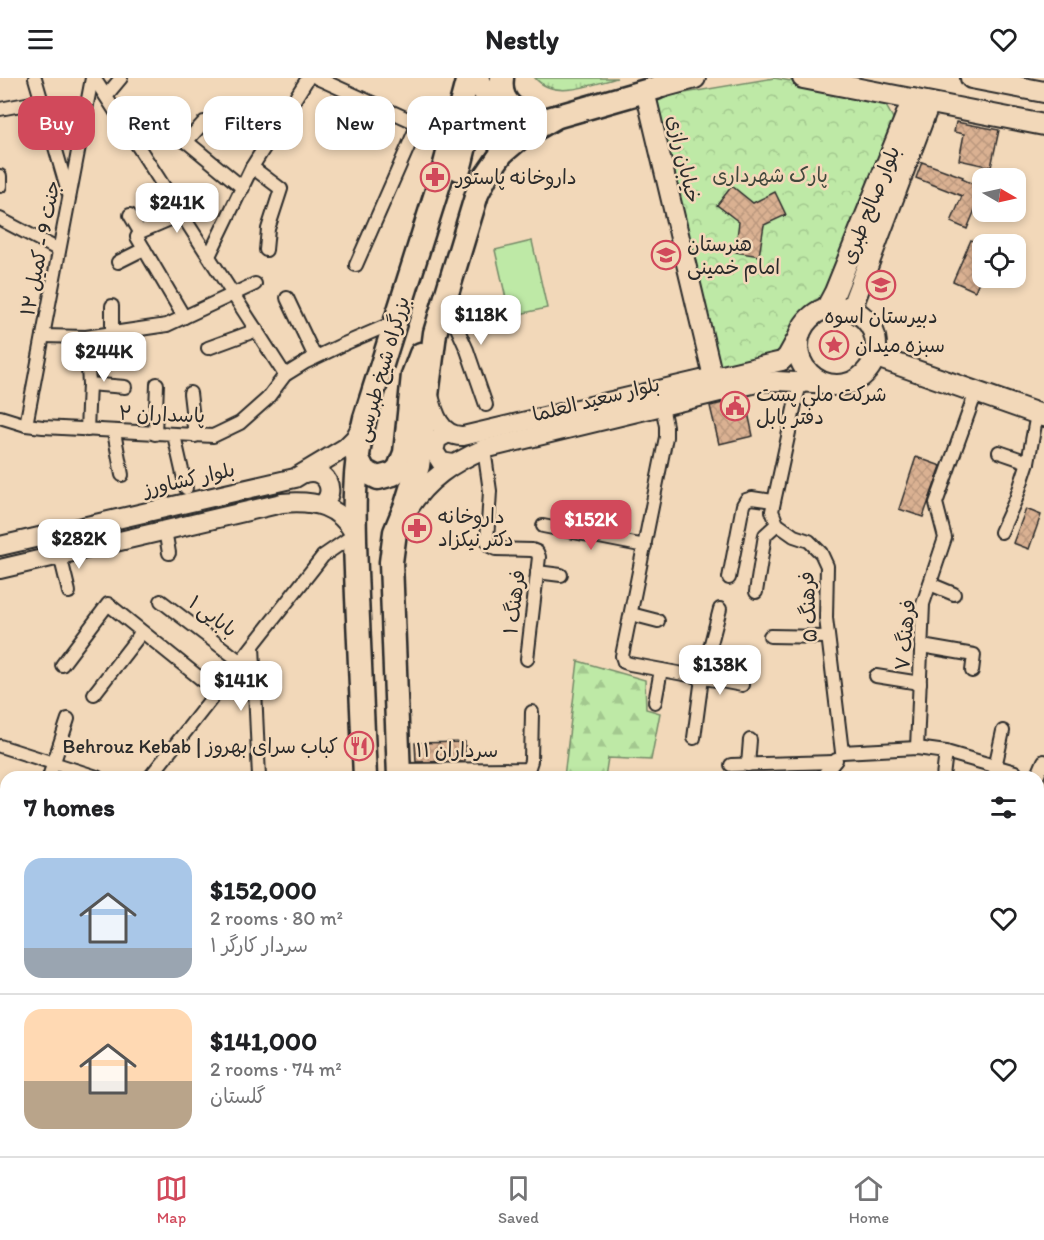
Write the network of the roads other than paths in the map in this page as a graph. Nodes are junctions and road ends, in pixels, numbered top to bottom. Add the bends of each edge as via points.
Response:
1 (35, 78) edge
2 (93, 78) edge
3 (121, 78) edge
4 (308, 78) edge
5 (317, 78) edge
6 (468, 78) edge
7 (478, 78) edge
8 (502, 78) edge
9 (695, 78) edge
10 (803, 78) edge
11 (971, 78) edge
12 (1014, 82) edge
13 (659, 86) edge
14 (1044, 92) edge
15 (40, 96) edge
16 (106, 96) junction
17 (463, 96) edge
18 (921, 101) junction
19 (18, 106) edge
20 (0, 109) edge
21 (407, 119) edge
22 (550, 119) junction
23 (203, 124) edge
24 (1044, 125) edge
25 (191, 137) edge
26 (191, 146) edge
27 (407, 149) edge
28 (56, 150) edge
29 (449, 150) edge
30 (502, 153) junction
31 (252, 167) junction
32 (243, 188) junction
33 (69, 196) junction
34 (130, 214) dead end
35 (182, 214) junction
36 (0, 219) edge
37 (428, 219) junction
38 (140, 232) junction
39 (144, 249) junction
40 (59, 250) junction
41 (266, 250) dead end
42 (209, 256) junction
43 (118, 262) dead end
44 (356, 265) dead end
45 (255, 284) dead end
46 (233, 294) junction
47 (286, 298) dead end
48 (445, 299) junction
49 (111, 306) dead end
50 (826, 309) junction
51 (853, 311) junction
52 (184, 317) junction
53 (395, 322) junction
54 (802, 329) junction
55 (257, 330) junction
56 (435, 333) junction
57 (112, 334) junction
58 (43, 336) junction
59 (86, 337) junction
60 (208, 348) dead end
61 (874, 356) junction
62 (315, 357) junction
63 (285, 375) junction
64 (713, 377) junction
65 (805, 383) junction
66 (89, 384) junction
67 (157, 384) dead end
68 (831, 384) junction
69 (125, 387) dead end
70 (427, 388) junction
71 (976, 392) junction
72 (190, 393) dead end
73 (486, 405) dead end
74 (662, 406) junction
75 (1040, 415) edge
76 (0, 417) edge
77 (365, 418) junction
78 (26, 425) junction
79 (87, 430) junction
80 (114, 432) junction
81 (448, 433) junction
82 (155, 434) junction
83 (174, 435) junction
84 (195, 436) junction
85 (484, 449) junction
86 (999, 452) dead end
87 (357, 458) junction
88 (1029, 462) junction
89 (453, 464) junction
90 (304, 473) junction
91 (122, 475) dead end
92 (186, 488) dead end
93 (773, 501) junction
94 (322, 505) junction
95 (399, 522) junction
96 (777, 524) junction
97 (543, 526) dead end
98 (165, 530) junction
99 (1001, 532) dead end
100 (355, 534) junction
101 (0, 546) edge
102 (645, 546) junction
103 (170, 553) dead end
104 (60, 555) junction
105 (0, 569) edge
106 (537, 572) junction
107 (561, 574) dead end
108 (729, 578) dead end
109 (930, 584) junction
110 (69, 592) dead end
111 (756, 592) dead end
112 (954, 594) dead end
113 (161, 602) dead end
114 (720, 609) dead end
115 (631, 614) junction
116 (658, 621) dead end
117 (142, 632) junction
118 (770, 636) dead end
119 (828, 637) junction
120 (253, 646) junction
121 (922, 646) junction
122 (527, 659) dead end
123 (241, 662) junction
124 (62, 665) dead end
125 (661, 670) junction
126 (972, 671) dead end
127 (876, 676) dead end
128 (702, 678) junction
129 (920, 683) junction
130 (742, 685) dead end
131 (216, 691) junction
132 (94, 694) dead end
133 (655, 702) dead end
134 (532, 712) dead end
135 (68, 719) dead end
136 (1003, 731) dead end
137 (694, 738) dead end
138 (750, 740) dead end
139 (0, 746) edge
140 (917, 748) junction
141 (842, 752) junction
142 (946, 752) junction
143 (161, 761) junction
144 (834, 762) junction
145 (54, 763) junction
146 (731, 765) dead end
147 (748, 765) junction
148 (51, 771) edge
149 (79, 771) edge
150 (154, 771) edge
151 (162, 771) edge
152 (259, 771) edge
153 (365, 771) edge
154 (399, 771) edge
155 (522, 771) edge
156 (827, 771) edge
157 (944, 771) edge
158 (994, 771) edge
159 (996, 771) edge

1 - 15 street
2 - 16 street
2 - 33 street, جنت 9 - کمیل ۱۲
3 - 16 street
4 - 31 street
5 - 21 street
6 - 17 highway, بزرگراه شیخ طبرسی
7 - 22 highway via 488,98 501,110 524,120
8 - 22 highway via 502,93 508,104 524,115
9 - 13 main road
10 - 18 main road
11 - 12 main road
12 - 14 main road
13 - 22 highway
13 - 64 main road, خیابان رازی
16 - 35 street
18 - 24 main road
18 - 50 main road, بلوار صالح طبری
18 - 51 main road, بلوار صالح طبری
19 - 20 street
22 - 30 highway, بزرگراه شیخ طبرسی
23 - 25 street
26 - 32 street
27 - 44 street
28 - 33 street
29 - 37 highway, بزرگراه شیخ طبرسی
30 - 37 highway via 504,135 497,126 487,122 474,127 454,185
30 - 48 highway, بزرگراه شیخ طبرسی via 477,194
31 - 32 street
31 - 41 street via 281,189 268,229
32 - 42 street
33 - 40 street, جنت 9 - کمیل ۱۲
34 - 38 street
35 - 38 street
35 - 42 street
36 - 40 street
37 - 53 highway, بزرگراه شیخ طبرسی
38 - 39 street via 137,237
39 - 43 street
39 - 52 street
40 - 58 street, جنت 9 - کمیل ۱۲
42 - 46 street
45 - 46 street
46 - 52 street
46 - 55 street
47 - 62 street
48 - 56 highway, بزرگراه شیخ طبرسی
48 - 73 street
49 - 57 street
50 - 51 main road
50 - 54 main road via 812,316
51 - 61 main road via 872,329
52 - 57 street via 167,325
53 - 62 street, پاسداران ۲
53 - 77 highway, بزرگراه شیخ طبرسی
54 - 64 main road, بلوار سعید العلما via 782,361
54 - 68 main road via 798,344 803,364 812,376
55 - 60 street
55 - 63 street
56 - 70 highway, بزرگراه شیخ طبرسی
56 - 87 highway via 414,369 405,453 399,468 378,478 364,471
57 - 59 street
58 - 59 street
58 - 78 street, جنت 9 - کمیل ۱۲
59 - 66 street
61 - 68 main road via 858,378 845,384
61 - 71 main road
62 - 63 street, پاسداران ۲
63 - 84 street, پاسداران ۲ via 267,399 240,423 213,436
64 - 81 main road, بلوار سعید العلما via 463,436
65 - 68 main road, بلوار سعید العلما
65 - 74 main road, بلوار سعید العلما via 765,381
65 - 93 street via 798,392
66 - 69 street
66 - 79 street
67 - 82 street
70 - 81 main road via 438,419
70 - 95 highway, بزرگراه شیخ طبرسی via 418,466
71 - 75 main road
71 - 109 street, فرهنگ ۷ via 936,503 945,538
72 - 84 street
74 - 85 main road, بلوار سعید العلما
74 - 102 street via 666,437
75 - 88 street
76 - 78 street, پاسداران ۲
77 - 87 highway, بزرگراه شیخ طبرسی
77 - 90 main road, بلوار کشاورز via 351,443
78 - 79 street, پاسداران ۲
79 - 80 street, پاسداران ۲
80 - 82 street, پاسداران ۲
80 - 91 street
81 - 89 main road via 437,439 434,451 441,462
82 - 83 street, پاسداران ۲
83 - 84 street, پاسداران ۲
83 - 92 street
85 - 89 main road, بلوار سعید العلما
85 - 106 street, فرهنگ ۱ via 490,491 487,541 496,549 537,552
86 - 88 street
87 - 100 highway, بزرگراه شیخ طبرسی
88 - 99 street
89 - 95 main road, بلوار سعید العلما via 426,484
90 - 94 main road via 315,472 328,481 329,497
90 - 101 main road, بلوار کشاورز
93 - 96 street
93 - 108 street via 752,498 743,505
94 - 98 main road via 282,503
94 - 100 main road via 343,516
95 - 154 highway, بزرگراه شیخ طبرسی via 391,562
96 - 111 street via 765,536
96 - 119 street, فرهنگ ۵ via 809,541 827,566
97 - 102 street
98 - 103 street
98 - 104 main road
100 - 120 street via 322,556
100 - 153 highway, بزرگراه شیخ طبرسی
102 - 115 street
104 - 105 main road
104 - 110 street
106 - 107 street
106 - 122 street, فرهنگ ۱
109 - 112 street
109 - 121 street, فرهنگ ۷ via 924,604
113 - 123 street, بابایی ۱
114 - 128 street
115 - 116 street
115 - 125 street via 624,662
117 - 124 street via 108,604
117 - 131 street
117 - 132 street
118 - 119 street
119 - 141 street, فرهنگ ۵
120 - 123 street
120 - 152 street
121 - 126 street via 974,655
121 - 129 street, فرهنگ ۷
123 - 131 street
125 - 128 street
125 - 133 street
127 - 129 street
128 - 130 street
128 - 137 street
129 - 140 street, فرهنگ ۷
131 - 143 street
134 - 155 street via 531,761
135 - 145 street
136 - 159 street
138 - 147 street
139 - 145 street
140 - 141 street
140 - 142 street
141 - 144 street
142 - 157 street
142 - 158 street
143 - 150 street
143 - 151 street
144 - 147 street
144 - 156 street
145 - 148 street
145 - 149 street
146 - 147 street

